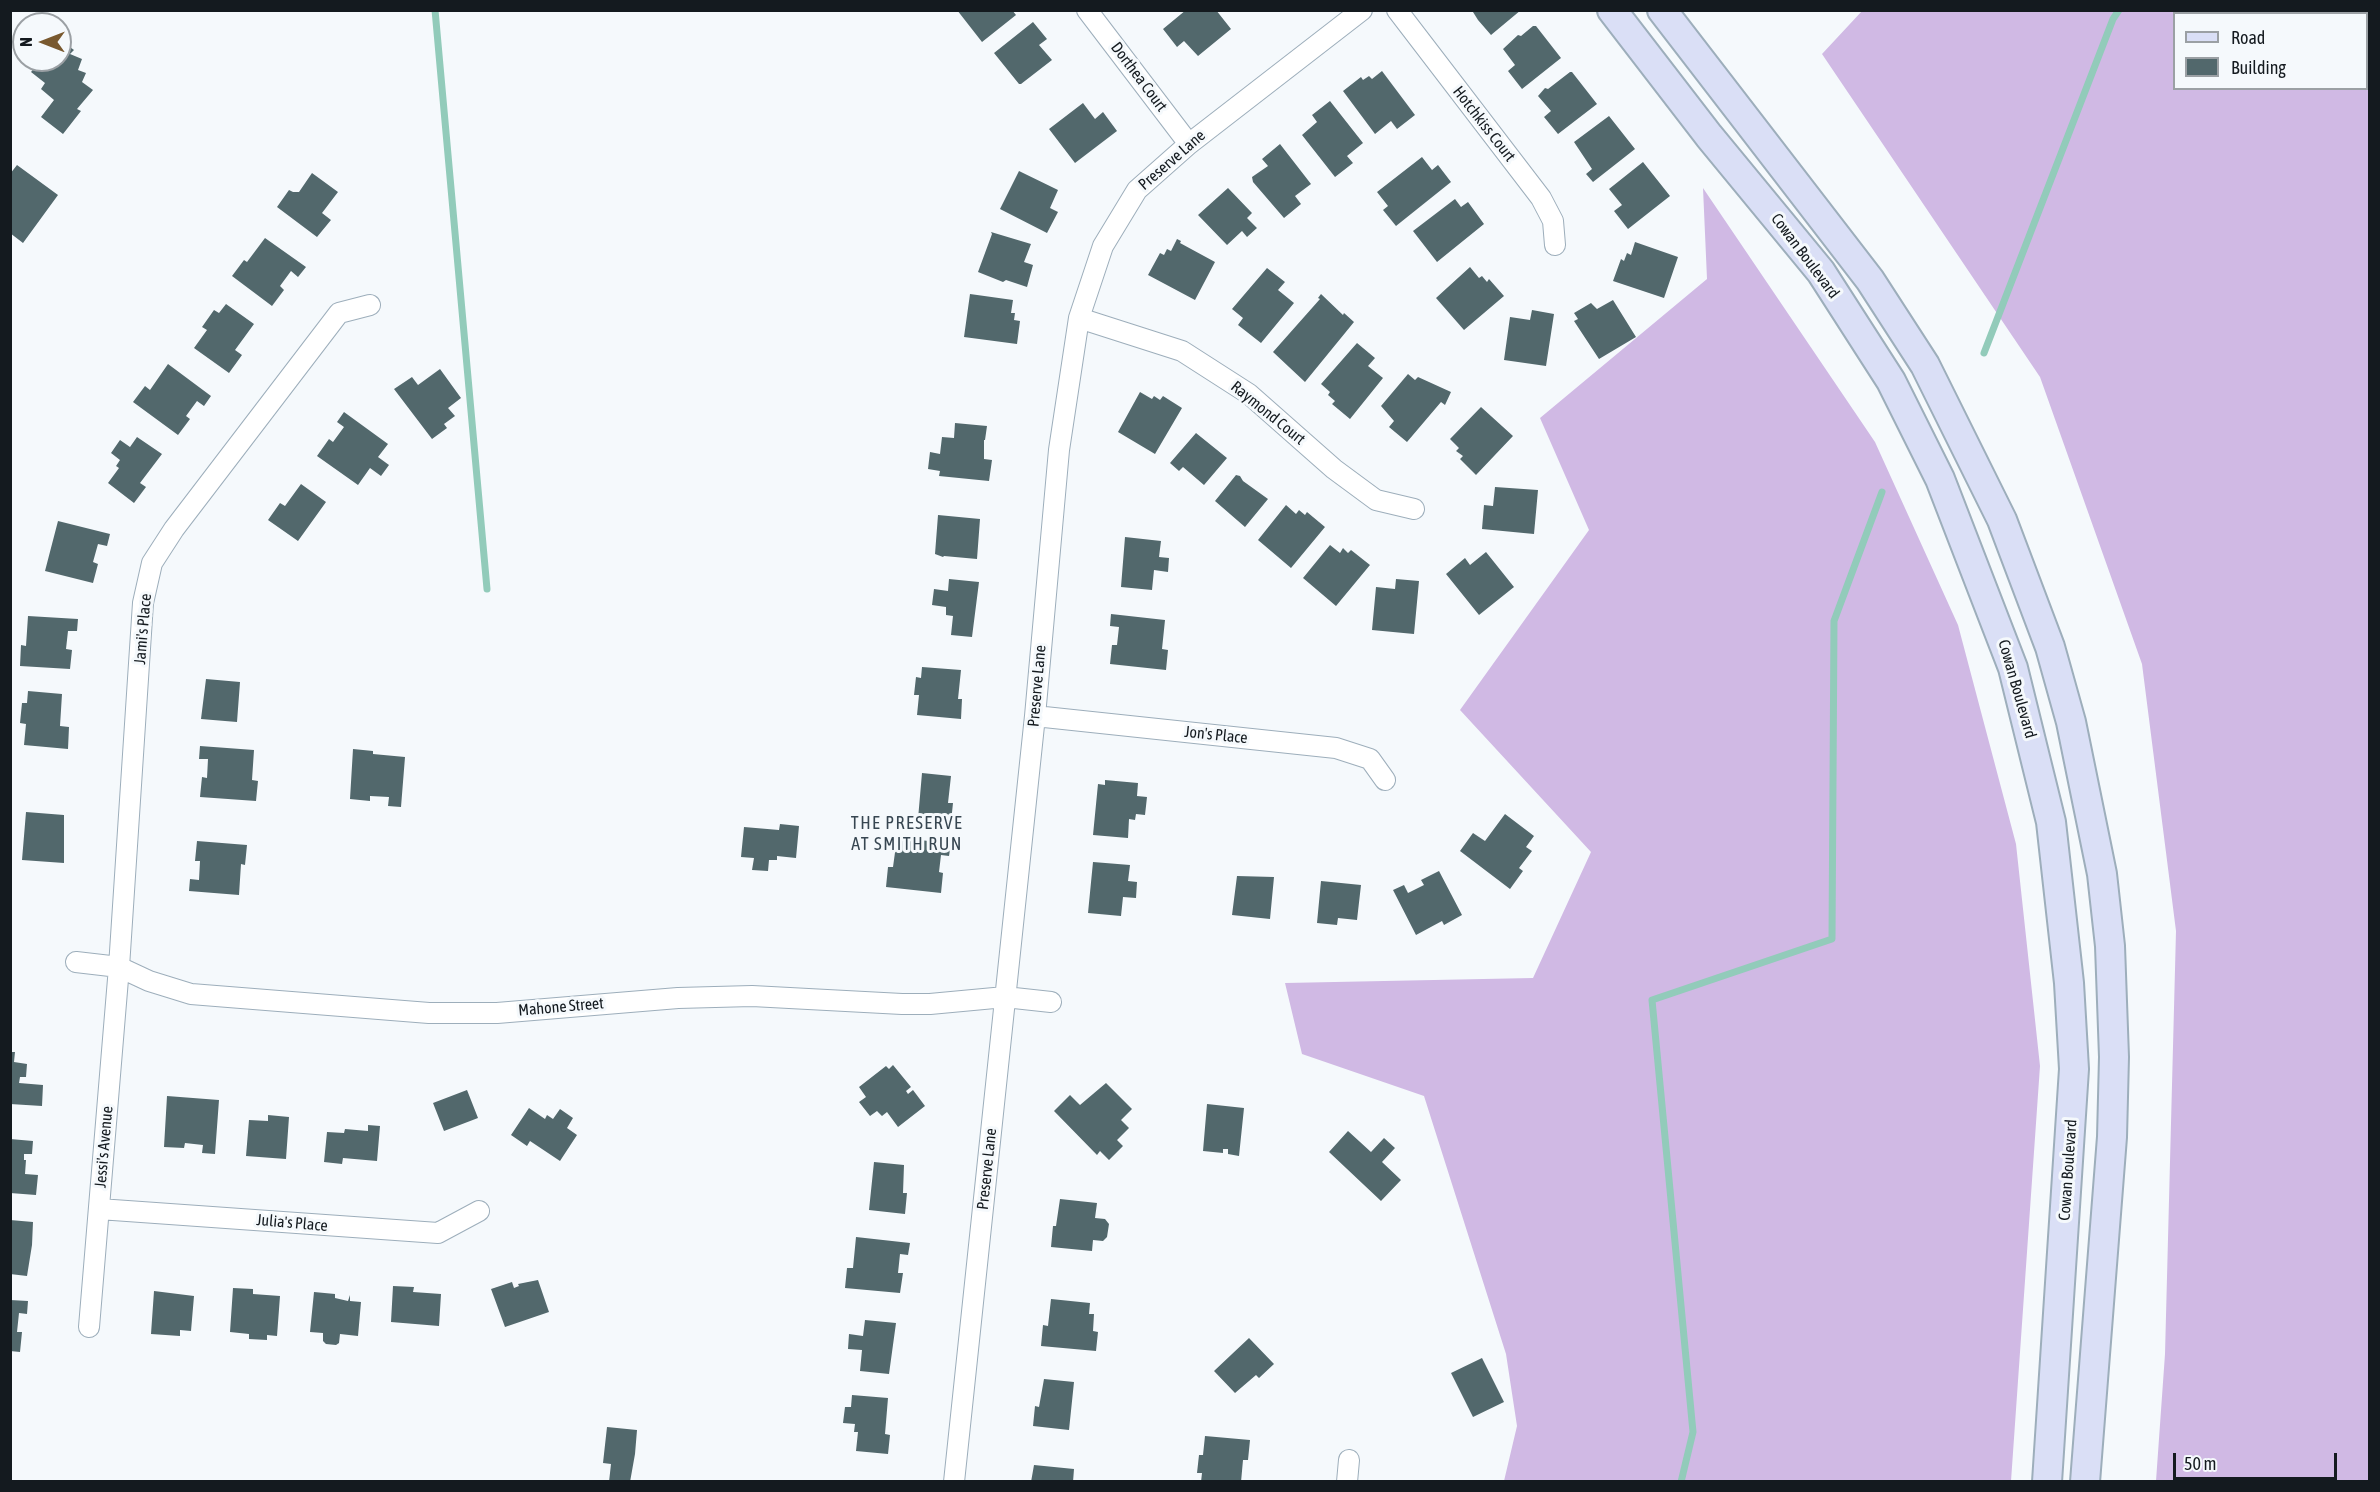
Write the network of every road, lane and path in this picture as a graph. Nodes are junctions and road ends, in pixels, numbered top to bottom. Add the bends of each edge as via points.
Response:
1 (1088, 10) edge
2 (1362, 10) edge
3 (1397, 10) edge
4 (1612, 10) edge
5 (1662, 10) edge
6 (1189, 144) junction
7 (1555, 245) dead end
8 (370, 305) dead end
9 (1079, 318) junction
10 (1414, 509) dead end
11 (1035, 716) junction
12 (1385, 780) dead end
13 (76, 962) dead end
14 (119, 967) junction
15 (1005, 997) junction
16 (1051, 1002) dead end
17 (2070, 1134) junction
18 (2112, 1137) junction
19 (99, 1209) junction
20 (479, 1211) dead end
21 (89, 1327) dead end
22 (1349, 1460) dead end
23 (954, 1482) edge
24 (1347, 1482) edge
25 (2047, 1482) edge
26 (2085, 1482) edge

1 - 6 street, Dorthea Court
2 - 6 street, Preserve Lane
3 - 7 street, Hotchkiss Court via 1541,198 1553,221
4 - 17 main road, Cowan Boulevard via 1821,272 1891,381 1940,478 2013,668 2051,822 2069,984 2074,1069
5 - 18 main road via 1870,279 1925,365 2002,520 2050,647 2071,722 2102,874 2114,1057
6 - 9 street, Preserve Lane via 1137,190 1103,246
8 - 14 street, Jami's Place via 339,313 152,563 143,603
9 - 10 street, Raymond Court via 1182,351 1249,394 1334,469 1376,500
9 - 11 street, Preserve Lane via 1059,450
11 - 12 street, Jon's Place via 1336,748 1370,759
11 - 15 street, Preserve Lane
13 - 14 street, Mahone Street
14 - 15 street, Mahone Street via 191,994 429,1012 497,1012 752,996 930,1004
14 - 19 street, Jessi's Avenue
15 - 16 street, Mahone Street
15 - 23 street, Preserve Lane
17 - 18 main road
17 - 25 main road, Cowan Boulevard
18 - 26 main road
19 - 20 street, Julia's Place via 438,1233
19 - 21 street, Jessi's Avenue
22 - 24 street

